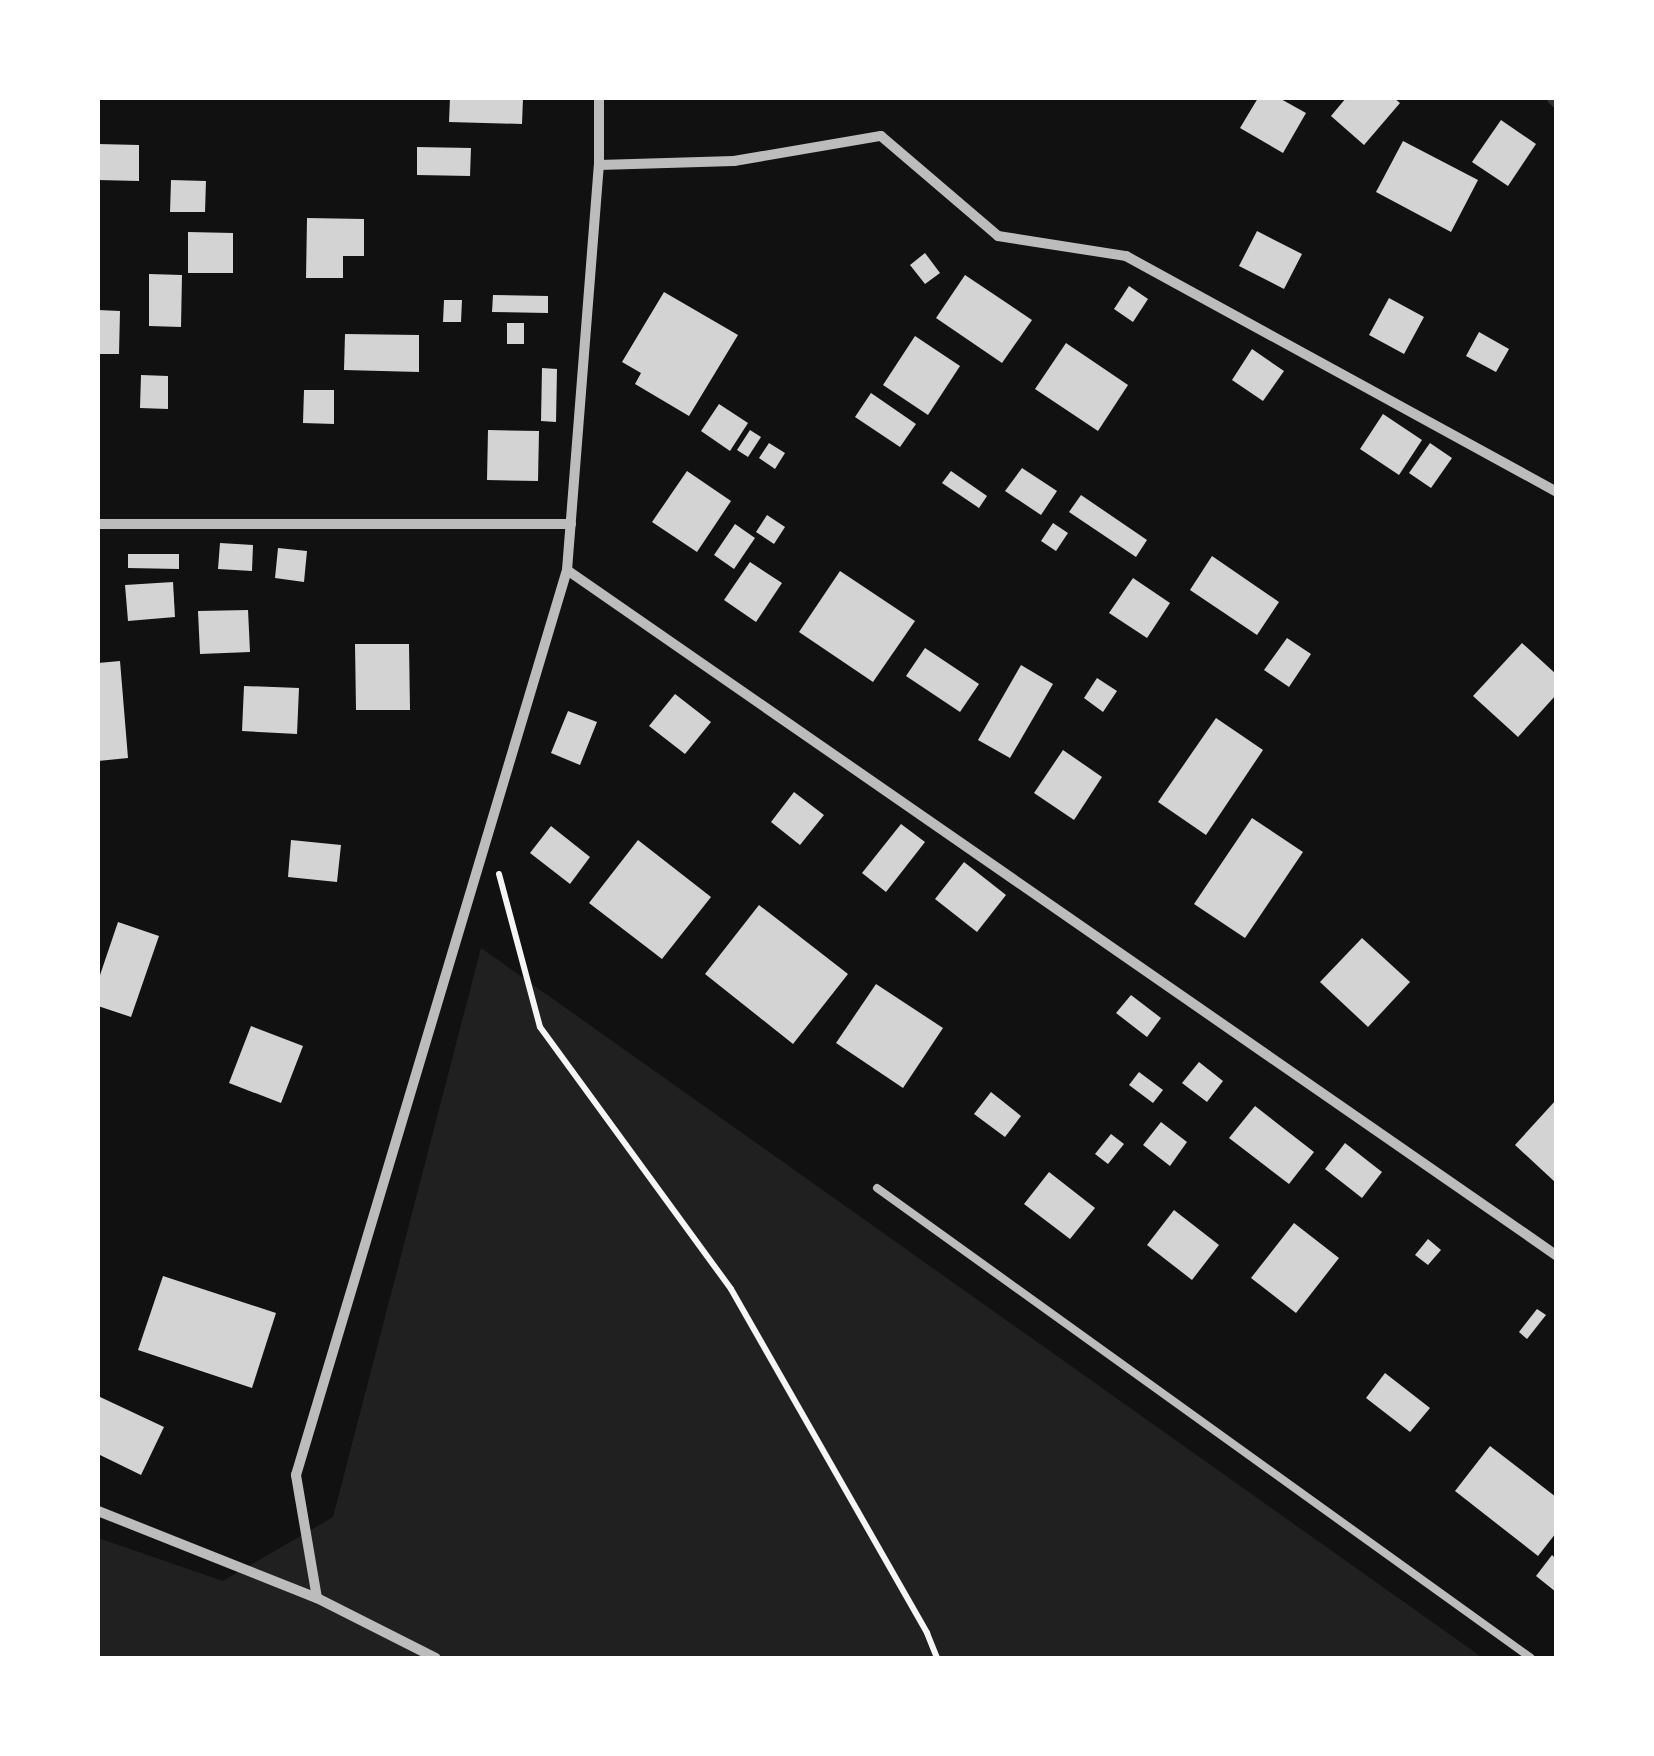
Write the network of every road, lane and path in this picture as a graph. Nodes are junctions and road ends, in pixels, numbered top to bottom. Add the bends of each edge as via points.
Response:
1 (600, 98) edge
2 (599, 165) junction
3 (1556, 491) edge
4 (98, 524) edge
5 (572, 524) junction
6 (567, 570) junction
7 (488, 835) junction
8 (877, 1188) dead end
9 (1556, 1256) edge
10 (98, 1510) edge
11 (317, 1598) junction
12 (436, 1658) edge
13 (937, 1658) edge
14 (1531, 1658) edge

1 - 2 street
2 - 3 street via 734,160 881,136 998,236 1126,256
2 - 5 street
4 - 5 street
5 - 6 street
6 - 7 street
6 - 9 street
7 - 11 street via 296,1475
7 - 13 path via 540,1027 731,1289
8 - 14 lane
10 - 11 street
11 - 12 street

